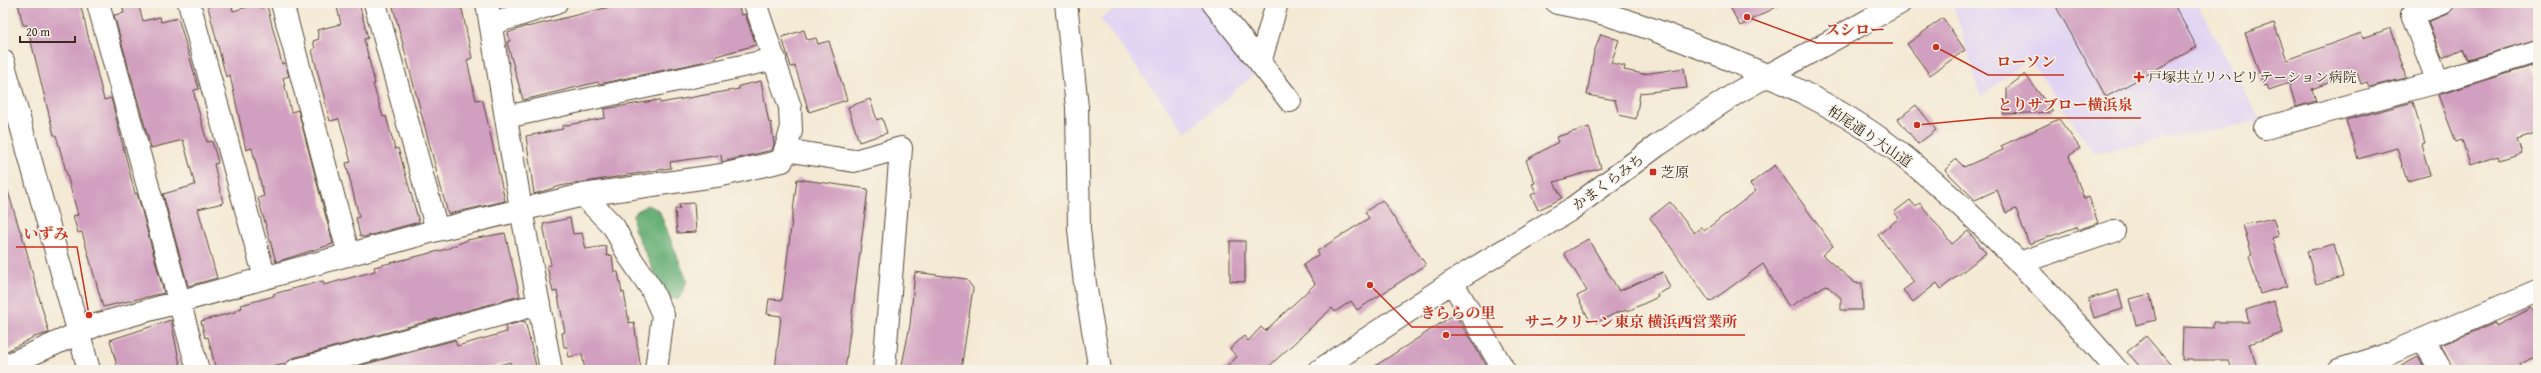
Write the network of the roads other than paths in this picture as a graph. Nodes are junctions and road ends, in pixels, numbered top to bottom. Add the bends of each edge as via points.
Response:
1 (98, 3) edge
2 (189, 3) edge
3 (282, 3) edge
4 (375, 3) edge
5 (556, 3) edge
6 (755, 3) edge
7 (1066, 3) edge
8 (1213, 3) edge
9 (1277, 3) edge
10 (1557, 3) edge
11 (1900, 3) edge
12 (2442, 3) edge
13 (489, 13) edge
14 (2538, 51) edge
15 (775, 59) junction
16 (3, 61) edge
17 (1260, 63) junction
18 (1767, 76) junction
19 (2438, 82) junction
20 (1290, 102) dead end
21 (506, 117) junction
22 (2265, 128) dead end
23 (785, 150) junction
24 (583, 195) junction
25 (520, 209) junction
26 (437, 230) junction
27 (2114, 231) dead end
28 (349, 255) junction
29 (2019, 263) junction
30 (265, 278) junction
31 (1452, 282) junction
32 (2538, 291) edge
33 (178, 303) junction
34 (539, 304) junction
35 (78, 332) junction
36 (2423, 340) junction
37 (2387, 363) edge
38 (3, 367) edge
39 (89, 370) edge
40 (198, 370) edge
41 (296, 370) edge
42 (551, 370) edge
43 (656, 370) edge
44 (884, 370) edge
45 (1100, 370) edge
46 (1320, 370) edge
47 (1504, 370) edge
48 (2117, 370) edge
49 (2339, 370) edge
50 (2441, 370) edge

1 - 33 street
2 - 30 street
3 - 28 street
4 - 26 street
5 - 13 street
6 - 15 street
7 - 45 street via 1077,107 1079,229 1085,284
8 - 17 street
9 - 17 street
10 - 18 street, 柏尾通り大山道 via 1636,23
11 - 18 street, かまくらみち
12 - 19 street via 2412,15
13 - 21 street
14 - 19 street
15 - 21 street
15 - 23 street via 790,107 791,131
16 - 35 street
17 - 20 street
18 - 29 street, 柏尾通り大山道 via 1842,114 1906,158
18 - 31 street, かまくらみち via 1658,145 1570,210
19 - 22 street
21 - 25 street
23 - 24 street via 782,161 722,175
23 - 44 street via 854,161 901,148
24 - 25 street
24 - 43 street via 614,227 629,256 651,288 663,315
25 - 26 street
25 - 34 street
26 - 28 street
27 - 29 street
28 - 30 street
29 - 48 street, 柏尾通り大山道
30 - 33 street
31 - 46 street, かまくらみち
31 - 47 street
32 - 36 street
33 - 35 street
33 - 40 street
34 - 41 street
34 - 42 street
35 - 38 street
35 - 39 street
36 - 37 street
36 - 50 street
37 - 49 street

